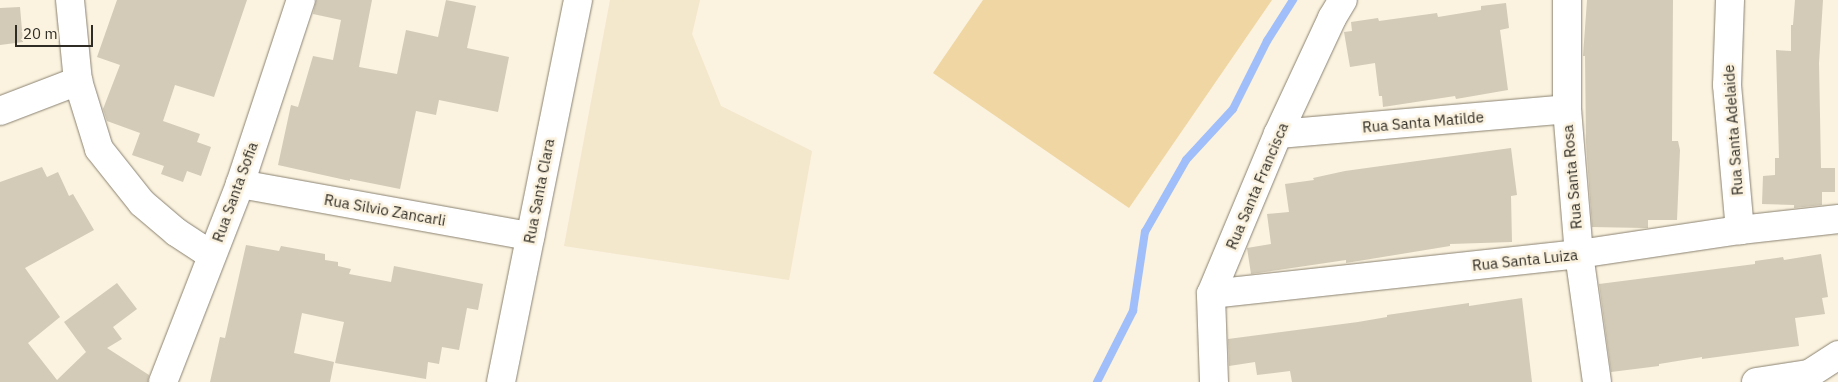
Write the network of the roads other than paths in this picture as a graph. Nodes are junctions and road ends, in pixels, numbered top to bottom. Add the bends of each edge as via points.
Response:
1 (70, 0) edge
2 (300, 0) edge
3 (578, 0) edge
4 (1342, 0) edge
5 (1567, 0) edge
6 (1730, 0) edge
7 (78, 81) junction
8 (1567, 109) junction
9 (0, 112) edge
10 (1278, 134) junction
11 (240, 184) junction
12 (1838, 219) edge
13 (1740, 230) junction
14 (530, 236) junction
15 (1579, 254) junction
16 (211, 255) junction
17 (1211, 294) junction
18 (1838, 355) edge
19 (163, 382) edge
20 (501, 382) edge
21 (1214, 382) edge
22 (1597, 382) edge
23 (1756, 382) edge

1 - 7 street
2 - 11 street, Rua Santa Sofia
3 - 14 street, Rua Santa Clara
4 - 10 street, Rua Santa Francisca
5 - 8 street, Rua Santa Rosa
6 - 13 street, Rua Santa Adelaide via 1727,85
7 - 9 street
7 - 16 street via 99,149 142,203 176,232
8 - 10 street, Rua Santa Matilde
8 - 15 street, Rua Santa Rosa
10 - 17 street, Rua Santa Francisca
11 - 14 street, Rua Silvio Zancarli
11 - 16 street, Rua Santa Sofia
12 - 13 street, Rua Santa Luiza
13 - 15 street, Rua Santa Luiza
14 - 20 street, Rua Santa Clara
15 - 17 street, Rua Santa Luiza
15 - 22 street, Rua Santa Rosa
16 - 19 street, Rua Santa Sofia
17 - 21 street, Rua Santa Francisca
18 - 23 street via 1809,374

